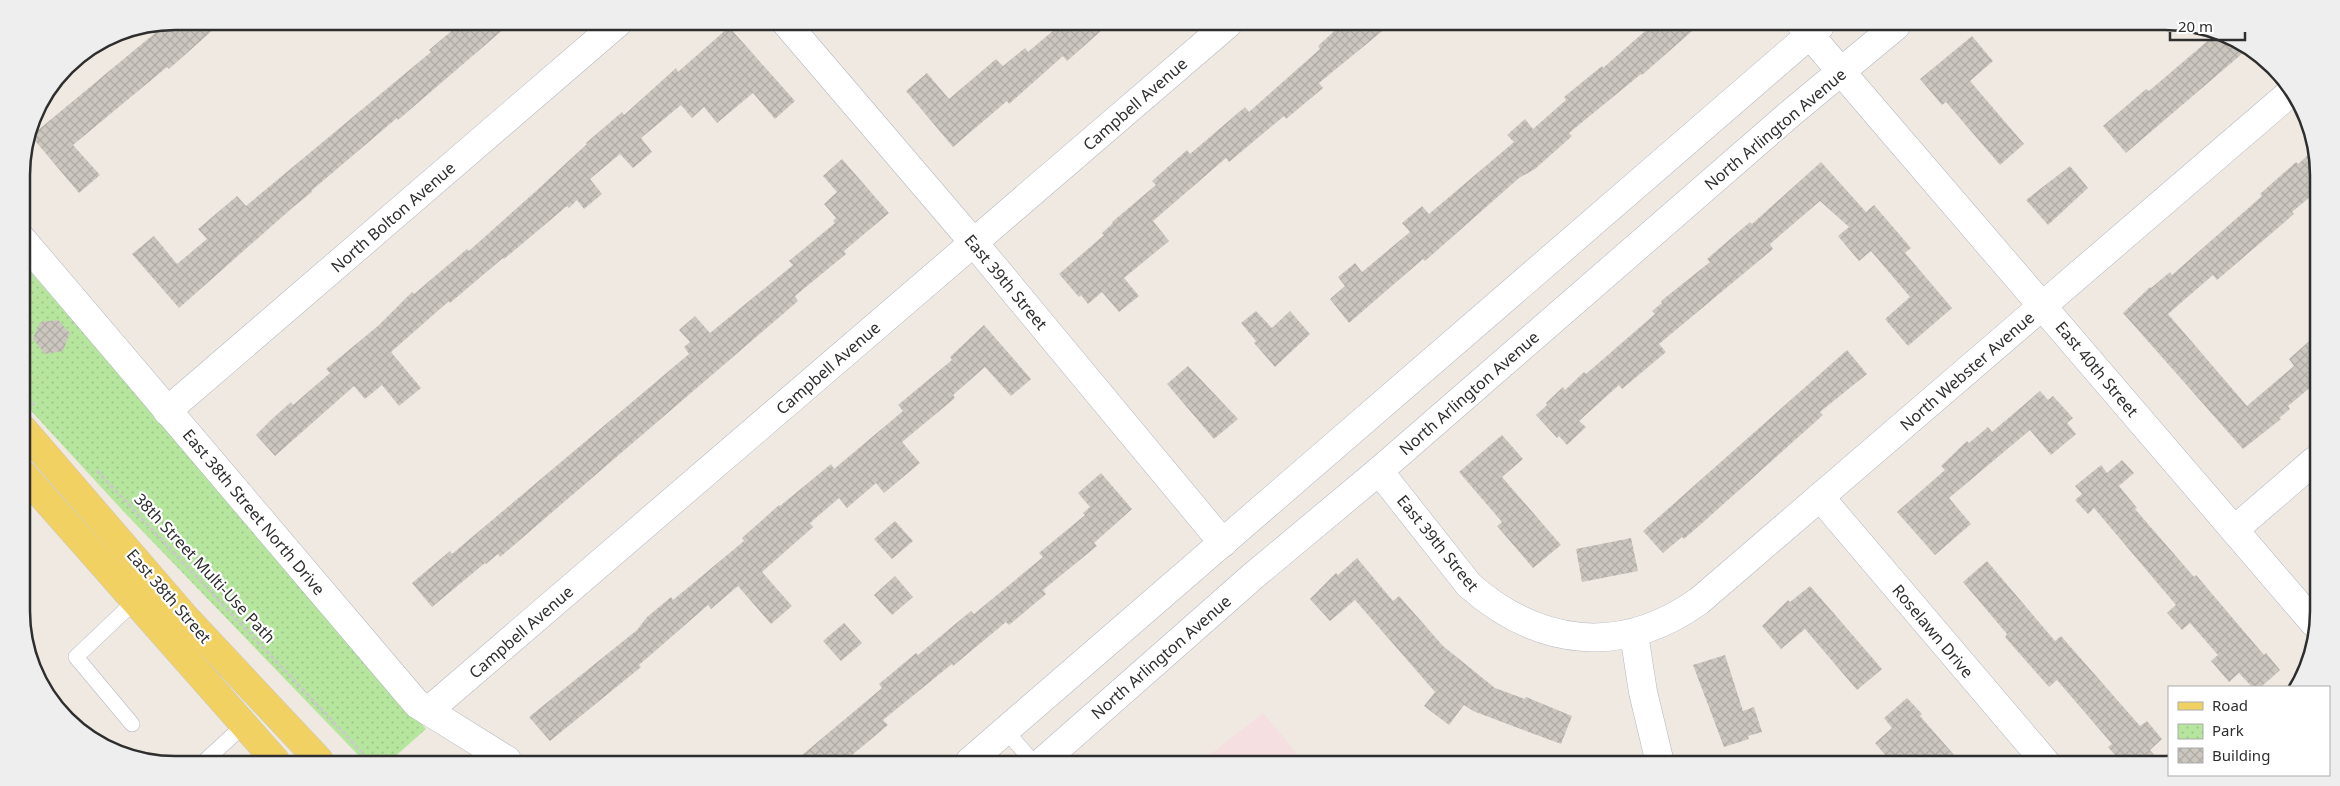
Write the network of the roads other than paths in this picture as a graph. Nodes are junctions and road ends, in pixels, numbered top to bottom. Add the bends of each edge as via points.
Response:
1 (610, 30) edge
2 (792, 30) edge
3 (1221, 30) edge
4 (1809, 30) edge
5 (1812, 30) edge
6 (1891, 30) edge
7 (1843, 71) junction
8 (2287, 96) edge
9 (974, 243) junction
10 (30, 248) edge
11 (2043, 305) junction
12 (167, 411) junction
13 (30, 418) edge
14 (2310, 464) edge
15 (1380, 471) junction
16 (30, 482) edge
17 (1820, 497) junction
18 (2234, 530) junction
19 (1223, 543) junction
20 (136, 601) junction
21 (2310, 617) edge
22 (1634, 634) junction
23 (428, 711) junction
24 (132, 724) dead end
25 (245, 724) junction
26 (1006, 731) junction
27 (210, 756) edge
28 (272, 756) edge
29 (315, 756) edge
30 (501, 756) edge
31 (977, 756) edge
32 (1028, 756) edge
33 (1049, 756) edge
34 (1658, 756) edge
35 (2039, 756) edge

1 - 12 street, North Bolton Avenue
2 - 9 street, East 39th Street
3 - 9 street, Campbell Avenue
4 - 19 street
5 - 7 street, East 40th Street
6 - 7 street, North Arlington Avenue
7 - 11 street, East 40th Street
7 - 15 street, North Arlington Avenue
8 - 11 street, North Webster Avenue
9 - 19 street, East 39th Street
9 - 23 street, Campbell Avenue
10 - 12 street, East 38th Street North Drive
11 - 17 street, North Webster Avenue
11 - 18 street, East 40th Street
12 - 23 street, East 38th Street North Drive via 417,704
13 - 29 main road, East 38th Street via 185,617
14 - 18 street
15 - 22 street, East 39th Street via 1470,585 1487,601 1540,629 1575,637
15 - 33 street, North Arlington Avenue via 1252,577
16 - 20 main road, East 38th Street
17 - 22 street, North Webster Avenue via 1699,601 1672,618
17 - 35 street, Roselawn Drive
18 - 21 street, East 40th Street
19 - 26 street
20 - 24 lane via 76,657
20 - 25 main road, East 38th Street
22 - 34 street via 1643,692
23 - 30 street, East 38th Street North Drive
25 - 27 lane
25 - 28 main road, East 38th Street
26 - 31 street
26 - 32 lane

